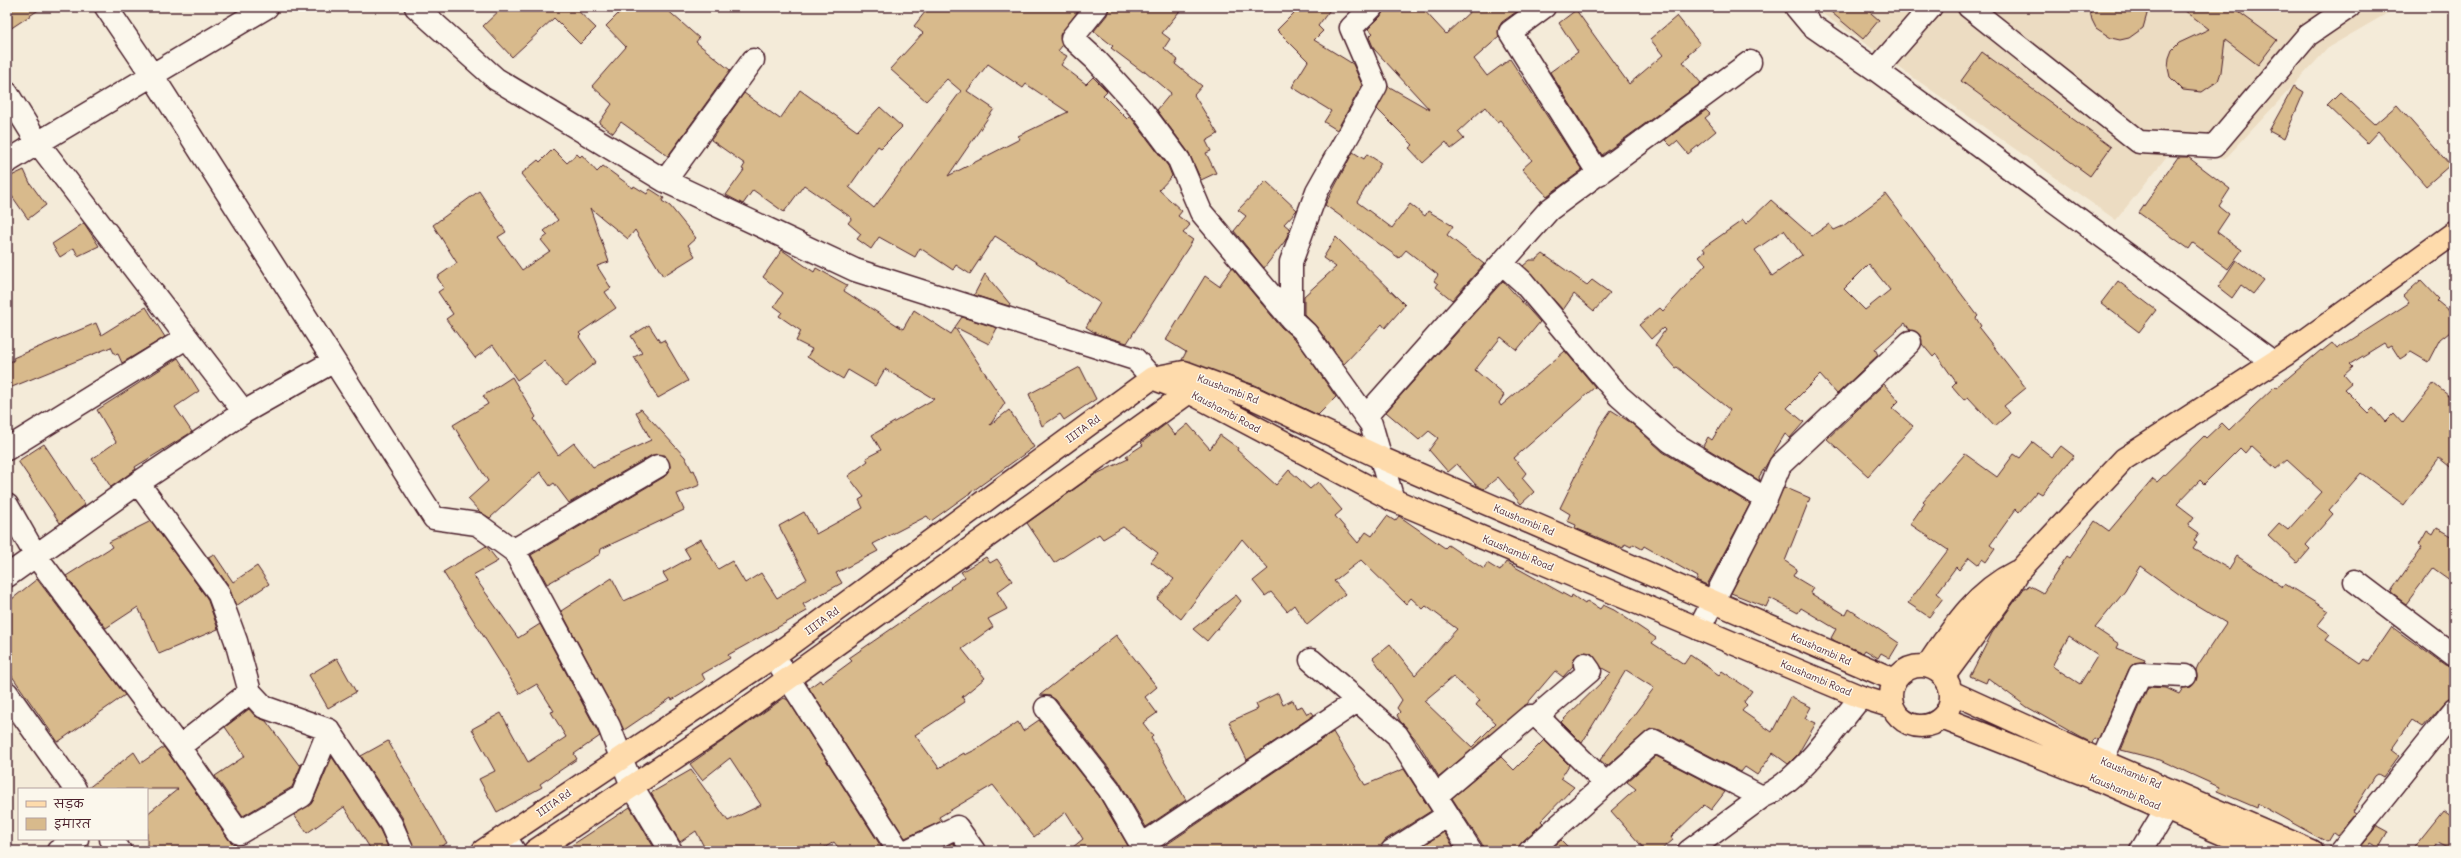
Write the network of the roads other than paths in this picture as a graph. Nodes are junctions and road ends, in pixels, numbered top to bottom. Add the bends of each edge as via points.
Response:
1 (106, 7) edge
2 (267, 7) edge
3 (416, 7) edge
4 (1097, 7) edge
5 (1372, 7) edge
6 (1544, 7) edge
7 (1796, 7) edge
8 (1931, 7) edge
9 (1969, 7) edge
10 (2349, 7) edge
11 (753, 60) dead end
12 (1750, 62) dead end
13 (1876, 70) junction
14 (152, 75) junction
15 (7, 93) edge
16 (38, 143) junction
17 (7, 162) edge
18 (1599, 174) junction
19 (665, 181) junction
20 (2454, 233) edge
21 (1502, 263) junction
22 (1291, 320) junction
23 (186, 338) junction
24 (1910, 342) dead end
25 (334, 361) junction
26 (2273, 362) junction
27 (1152, 378) junction
28 (1189, 392) junction
29 (244, 412) junction
30 (1366, 416) junction
31 (7, 449) edge
32 (1381, 458) junction
33 (658, 466) dead end
34 (138, 483) junction
35 (1766, 499) junction
36 (1393, 500) junction
37 (7, 505) edge
38 (514, 551) junction
39 (36, 556) junction
40 (7, 576) edge
41 (2355, 581) dead end
42 (1713, 601) junction
43 (1699, 629) junction
44 (774, 656) junction
45 (2454, 656) edge
46 (1311, 660) dead end
47 (1585, 664) dead end
48 (2185, 676) dead end
49 (1941, 678) junction
50 (789, 679) junction
51 (1895, 680) junction
52 (250, 692) junction
53 (7, 693) edge
54 (1861, 697) junction
55 (1357, 701) junction
56 (1893, 707) junction
57 (1046, 708) dead end
58 (2454, 710) edge
59 (1537, 716) junction
60 (1942, 718) junction
61 (329, 730) junction
62 (179, 746) junction
63 (620, 758) junction
64 (2102, 761) junction
65 (1605, 783) junction
66 (632, 786) junction
67 (1429, 786) junction
68 (75, 788) edge
69 (1762, 797) junction
70 (2166, 809) junction
71 (1448, 815) junction
72 (75, 840) edge
73 (112, 840) edge
74 (509, 844) edge
75 (1143, 848) edge
76 (58, 851) edge
77 (120, 851) edge
78 (403, 851) edge
79 (483, 851) edge
80 (535, 851) edge
81 (671, 851) edge
82 (899, 851) edge
83 (907, 851) edge
84 (974, 851) edge
85 (1392, 851) edge
86 (1471, 851) edge
87 (1530, 851) edge
88 (1689, 851) edge
89 (2141, 851) edge
90 (2262, 851) edge
91 (2312, 851) edge
92 (2341, 851) edge

1 - 14 street
2 - 14 street
3 - 19 street via 496,79
4 - 22 street via 1072,38 1096,60 1143,112 1179,160 1201,212
5 - 22 street via 1351,28 1376,86 1317,192 1290,262
6 - 18 street via 1510,32
7 - 13 street via 1810,24
8 - 13 street
9 - 10 street via 2139,142 2214,146 2308,36
11 - 19 street
12 - 18 street
13 - 26 street
14 - 16 street
14 - 25 street
15 - 16 street
16 - 17 street
16 - 23 street
18 - 21 street via 1549,210
19 - 27 street via 856,270 1135,359
20 - 26 main road
21 - 30 street
21 - 35 street via 1523,282 1619,396 1658,431 1670,441
22 - 30 street via 1306,333
23 - 29 street
23 - 31 street
24 - 35 street via 1780,465
25 - 29 street
25 - 38 street via 434,518 477,524
26 - 49 main road via 2124,459 2019,570 1998,581 1975,600
27 - 28 main road, Kaushambi Road
27 - 32 main road, Kaushambi Rd via 1184,372 1251,397
27 - 44 main road, IIITA Rd
28 - 36 main road, Kaushambi Road
28 - 50 main road
29 - 34 street
30 - 32 street via 1371,424
32 - 36 street
32 - 42 main road, Kaushambi Rd
33 - 38 street
34 - 39 street
34 - 52 street via 218,592 236,641
35 - 42 street
36 - 43 main road, Kaushambi Road
37 - 39 street
38 - 63 street via 609,726
39 - 40 street
39 - 62 street
41 - 45 street
42 - 43 street
42 - 51 main road, Kaushambi Rd
43 - 54 main road, Kaushambi Road
44 - 50 street
44 - 63 main road, IIITA Rd
46 - 55 street
47 - 59 street via 1590,671
48 - 64 street via 2140,674
49 - 51 main road via 1905,670
49 - 60 main road via 1948,710
49 - 64 main road, Kaushambi Rd
50 - 66 main road
50 - 82 street
51 - 56 main road via 1891,698
52 - 61 street via 264,707
52 - 62 street
53 - 68 street
54 - 56 main road, Kaushambi Road
54 - 69 street via 1796,774 1775,792
55 - 67 street via 1397,736
55 - 75 street
56 - 60 main road via 1897,714 1910,724 1927,725
57 - 75 street via 1109,789
58 - 92 street
59 - 65 street
59 - 67 street via 1530,716 1437,795
60 - 70 main road, Kaushambi Road
61 - 62 street via 302,796 239,834
61 - 78 street via 391,824
63 - 66 street
63 - 74 main road, IIITA Rd
64 - 91 main road, Kaushambi Rd
65 - 69 street via 1654,741
65 - 87 street
66 - 80 main road
66 - 81 street
67 - 71 street
69 - 88 street
70 - 89 street
70 - 90 main road, Kaushambi Road
71 - 85 street
71 - 86 street
72 - 76 street
73 - 77 street
74 - 79 main road, IIITA Rd
83 - 84 street via 958,827

